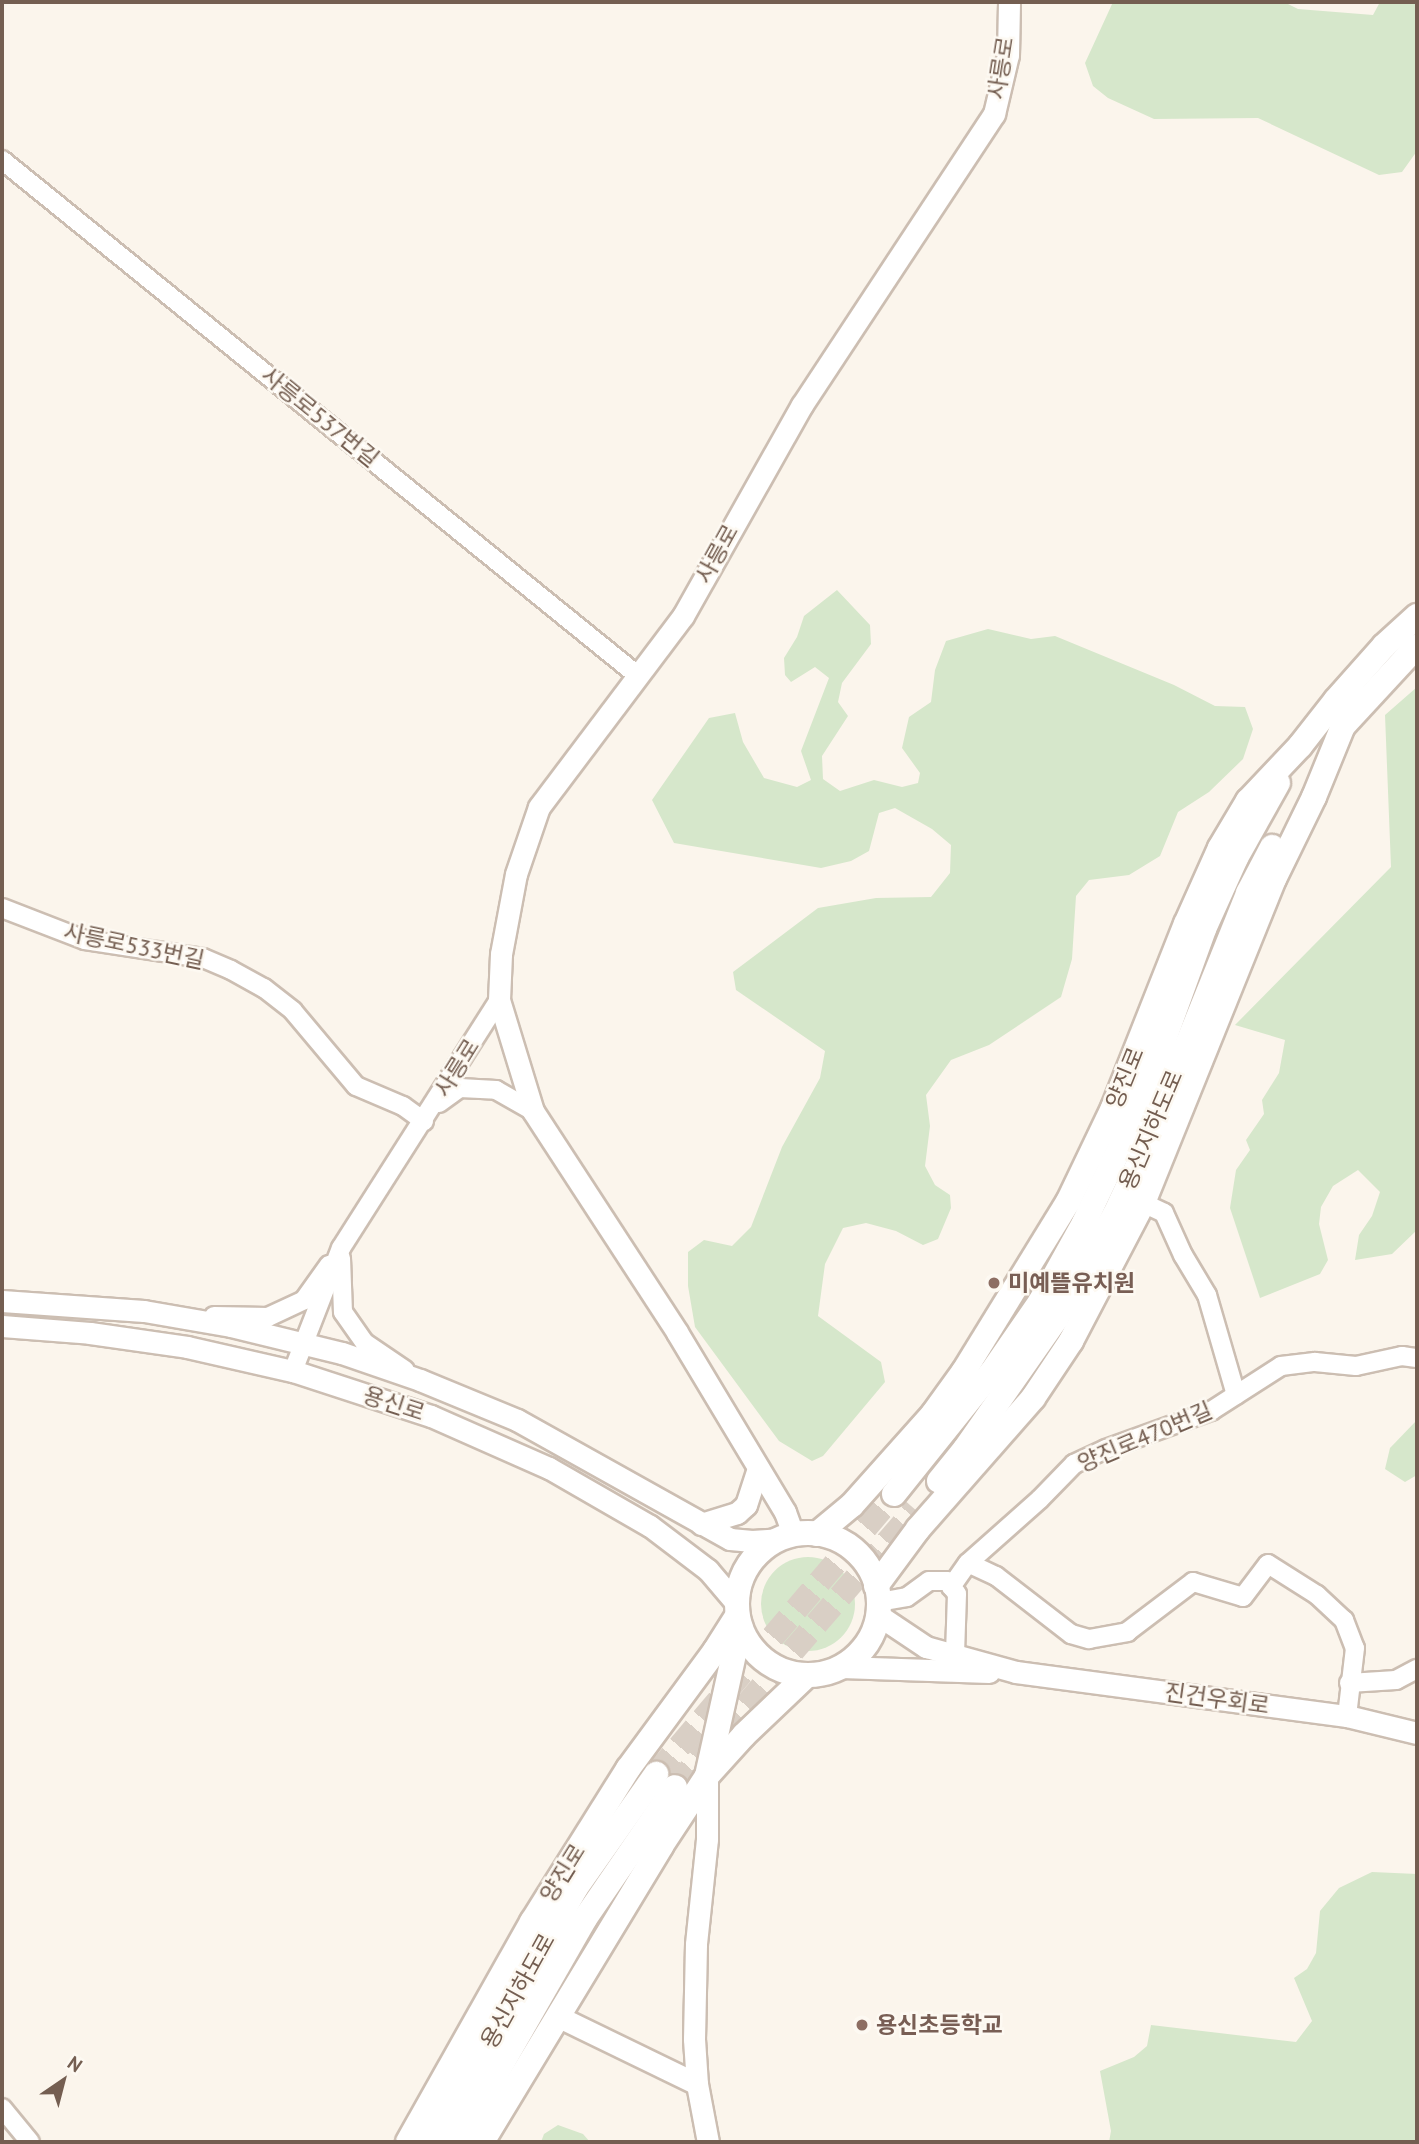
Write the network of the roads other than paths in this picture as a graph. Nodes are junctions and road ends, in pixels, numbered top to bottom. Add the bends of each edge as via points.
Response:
1 (1009, 2) edge
2 (2, 160) edge
3 (1417, 616) edge
4 (1417, 646) edge
5 (637, 675) junction
6 (1343, 726) junction
7 (1300, 746) junction
8 (2, 908) edge
9 (499, 1000) junction
10 (533, 1111) junction
11 (428, 1114) junction
12 (1143, 1203) junction
13 (341, 1248) junction
14 (2, 1301) edge
15 (164, 1315) junction
16 (2, 1326) edge
17 (306, 1342) junction
18 (1417, 1358) edge
19 (293, 1371) junction
20 (421, 1380) junction
21 (1236, 1395) junction
22 (758, 1468) junction
23 (894, 1494) tunnel mouth
24 (915, 1510) tunnel mouth
25 (701, 1524) junction
26 (797, 1536) junction
27 (968, 1563) junction
28 (951, 1587) junction
29 (878, 1601) junction
30 (738, 1615) junction
31 (955, 1655) junction
32 (841, 1667) junction
33 (1417, 1669) edge
34 (1016, 1672) junction
35 (806, 1676) junction
36 (1349, 1683) junction
37 (1347, 1716) junction
38 (1417, 1732) edge
39 (707, 1776) junction
40 (559, 2017) junction
41 (697, 2084) junction
42 (2, 2108) edge
43 (30, 2142) edge
44 (408, 2142) edge
45 (432, 2142) edge
46 (457, 2142) edge
47 (482, 2142) edge
48 (708, 2142) edge

1 - 5 street, 사릉로 via 1008,55 994,114 802,405 683,616
2 - 5 street, 사릉로537번길
3 - 7 main road, 양진로 via 1335,700
4 - 6 main road
5 - 9 street, 사릉로 via 539,807 516,874 500,954
6 - 12 main road via 1274,879
6 - 24 main road, 용신지하도로 via 1306,783 1248,893 1142,1156 1088,1265 1012,1384
7 - 23 main road, 용신지하도로 via 1230,870 1126,1133 1084,1223 1040,1302 991,1373
7 - 26 main road, 양진로 via 1248,801 1220,848 1107,1120 1068,1202 1000,1314 933,1414 852,1505
8 - 11 street, 사릉로533번길 via 85,940 203,958 231,970 293,1011 356,1086
9 - 10 street
9 - 11 street, 사릉로
10 - 11 street, 사릉로 via 496,1090 460,1088
10 - 22 street, 사릉로 via 677,1332
11 - 13 street, 사릉로
12 - 21 street via 1164,1213 1207,1295
12 - 29 main road via 1071,1340 1033,1398 901,1549
13 - 15 street via 304,1300 268,1317
13 - 17 street, 사릉로
13 - 20 street via 343,1312 365,1343
14 - 15 street
15 - 17 street
16 - 19 street, 용신로 via 187,1347
17 - 19 street, 사릉로
17 - 20 street
18 - 21 street, 양진로470번길 via 1402,1356 1356,1366 1315,1362 1282,1366
19 - 30 street, 용신로 via 431,1416 549,1468 678,1545 708,1570
20 - 25 street via 528,1426
21 - 27 street, 양진로470번길 via 1211,1411 1074,1464
22 - 25 street via 746,1504 737,1513
22 - 26 street, 사릉로
25 - 26 street via 730,1539
26 - 29 main road via 837,1540 855,1551 868,1567
26 - 30 main road via 763,1549 750,1563 740,1582
27 - 28 street, 양진로470번길
27 - 36 street via 996,1576 1071,1633 1089,1639 1127,1632 1193,1582 1243,1597 1268,1564 1317,1595 1344,1620 1355,1648
28 - 29 street via 947,1581 929,1581 907,1597
28 - 31 street via 957,1594
29 - 31 street, 진건우회로 via 926,1647
29 - 32 main road via 866,1646
30 - 35 main road via 750,1646 765,1661
30 - 39 main road
30 - 44 main road, 양진로 via 628,1769 532,1922
31 - 34 street, 진건우회로
32 - 34 street, 진건우회로
32 - 35 main road
33 - 36 street via 1396,1680
34 - 37 street, 진건우회로
35 - 39 main road
36 - 37 street
37 - 38 street, 진건우회로
39 - 40 main road
39 - 41 street via 707,1839 696,1944
40 - 41 street
40 - 47 main road
41 - 48 street
42 - 43 street
45 - 46 main road, 용신지하도로 via 575,1889 665,1781

